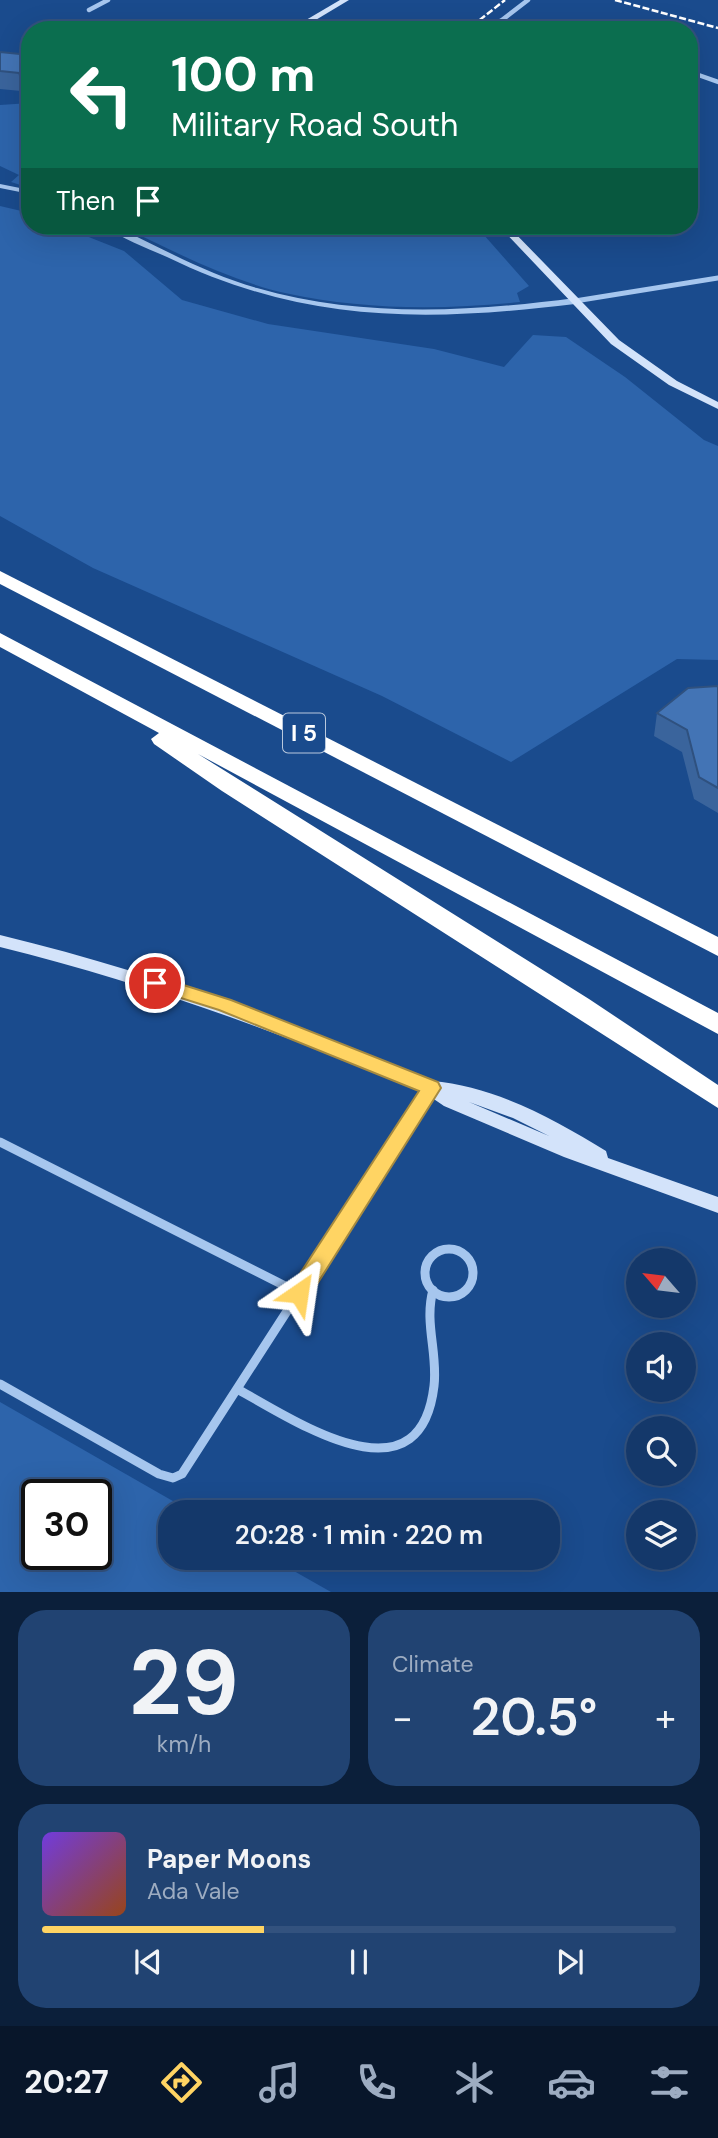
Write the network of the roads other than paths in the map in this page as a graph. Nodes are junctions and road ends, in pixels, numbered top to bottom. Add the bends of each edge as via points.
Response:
1 (108, 0) edge
2 (345, 0) edge
3 (528, 0) edge
4 (89, 10) dead end
5 (315, 21) edge
6 (500, 21) edge
7 (698, 75) edge
8 (718, 82) edge
9 (0, 186) edge
10 (21, 190) edge
11 (128, 235) edge
12 (512, 235) edge
13 (718, 278) edge
14 (575, 301) junction
15 (718, 406) edge
16 (0, 576) edge
17 (0, 639) edge
18 (76, 680) junction
19 (609, 890) junction
20 (718, 939) edge
21 (0, 941) edge
22 (718, 947) edge
23 (718, 1024) edge
24 (631, 1037) junction
25 (718, 1080) edge
26 (432, 1088) junction
27 (718, 1098) edge
28 (0, 1142) edge
29 (718, 1205) edge
30 (433, 1290) junction
31 (299, 1293) junction
32 (0, 1384) edge
33 (239, 1390) junction

1 - 4 street
2 - 5 main road
3 - 6 street
7 - 8 street
9 - 10 street
11 - 14 street via 253,290 364,311 499,312
12 - 14 main road
13 - 14 street
14 - 15 main road via 615,342 673,383
16 - 19 highway, I 5
17 - 18 highway, I 5
18 - 23 highway, I 5
18 - 24 highway via 241,795
19 - 20 highway
19 - 22 highway, I 5
21 - 26 main road via 67,956 225,1005
24 - 25 highway
24 - 27 highway
26 - 29 main road via 450,1101 570,1152
26 - 31 street
28 - 31 street
30 - 30 street via 461,1293 473,1280 470,1262 455,1251 429,1257 424,1274
30 - 33 street via 427,1306 434,1386 427,1419 418,1435 403,1446 382,1450 336,1440
31 - 33 street
32 - 33 street via 173,1478 189,1468

